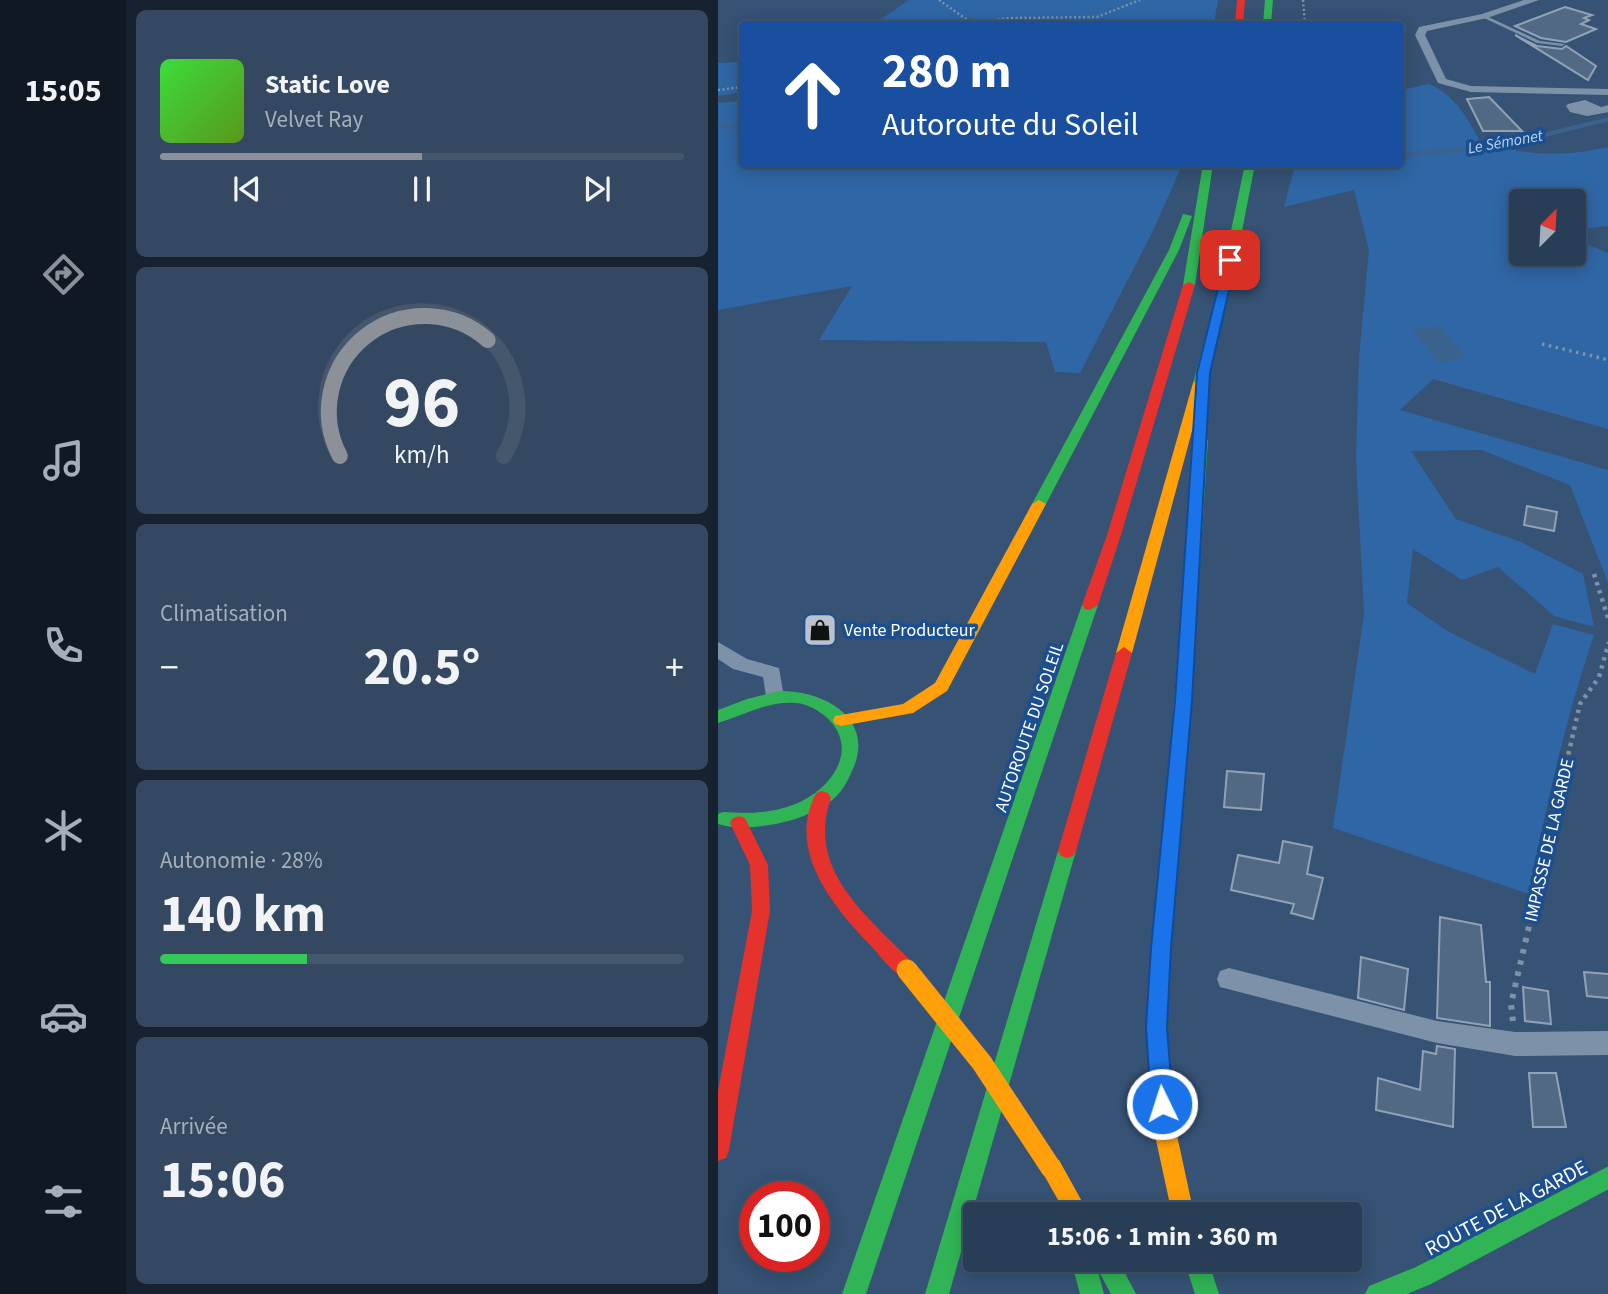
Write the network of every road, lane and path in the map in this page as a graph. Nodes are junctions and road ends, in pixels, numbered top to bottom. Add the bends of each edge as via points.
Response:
1 (939, 0) edge
2 (1140, 0) edge
3 (1241, 0) edge
4 (1269, 0) edge
5 (1303, 0) edge
6 (1534, 0) edge
7 (1484, 16) junction
8 (968, 21) edge
9 (990, 21) edge
10 (1239, 21) edge
11 (1267, 21) edge
12 (1305, 21) edge
13 (1562, 44) dead end
14 (739, 87) edge
15 (718, 90) edge
16 (1609, 92) edge
17 (1609, 108) edge
18 (1594, 112) dead end
19 (1206, 168) edge
20 (1207, 168) edge
21 (1249, 168) edge
22 (1542, 344) dead end
23 (1609, 360) edge
24 (1203, 373) junction
25 (1594, 574) dead end
26 (1609, 621) edge
27 (1609, 642) edge
28 (718, 649) edge
29 (774, 697) junction
30 (718, 705) edge
31 (737, 707) junction
32 (718, 717) edge
33 (841, 720) junction
34 (822, 798) junction
35 (718, 818) edge
36 (739, 823) junction
37 (1229, 979) dead end
38 (1609, 1043) edge
39 (1515, 1044) junction
40 (718, 1150) edge
41 (1051, 1168) junction
42 (1609, 1177) edge
43 (1064, 1202) edge
44 (1071, 1202) edge
45 (1180, 1202) edge
46 (1086, 1272) edge
47 (1112, 1272) edge
48 (1200, 1272) edge
49 (1423, 1276) junction
50 (854, 1294) edge
51 (937, 1294) edge
52 (1092, 1294) edge
53 (1124, 1294) edge
54 (1207, 1294) edge
55 (1377, 1294) edge
56 (1408, 1294) edge

1 - 8 path
2 - 9 path via 1097,17
3 - 10 main road
4 - 11 main road
5 - 12 path
6 - 7 street
7 - 13 lane via 1539,42
7 - 16 street via 1423,29 1420,35 1442,81 1471,89
14 - 15 path
17 - 18 street
19 - 33 main road via 1174,250 941,687 907,709
20 - 50 main road, AUTOROUTE DU SOLEIL via 1192,275 1114,535
21 - 24 main road
22 - 23 path
24 - 45 main road via 1184,701 1157,1027 1164,1126
24 - 51 main road via 1086,792
25 - 26 path
27 - 39 path, IMPASSE DE LA GARDE via 1599,677 1580,704 1511,1004
28 - 29 street via 740,664 772,673
29 - 31 main road
29 - 33 main road via 814,701
30 - 31 main road
31 - 32 main road
33 - 34 main road via 850,738 849,758 840,779
34 - 36 main road via 769,822
34 - 41 main road, bridge via 814,835 821,863 835,889 982,1063
35 - 36 main road
36 - 40 main road via 757,853 761,911
37 - 39 street via 1437,1032
38 - 39 street
41 - 43 main road
41 - 44 main road
42 - 49 main road, ROUTE DE LA GARDE
46 - 52 main road
47 - 53 main road
48 - 54 main road
49 - 55 main road, ROUTE DE LA GARDE
49 - 56 main road, ROUTE DE LA GARDE

